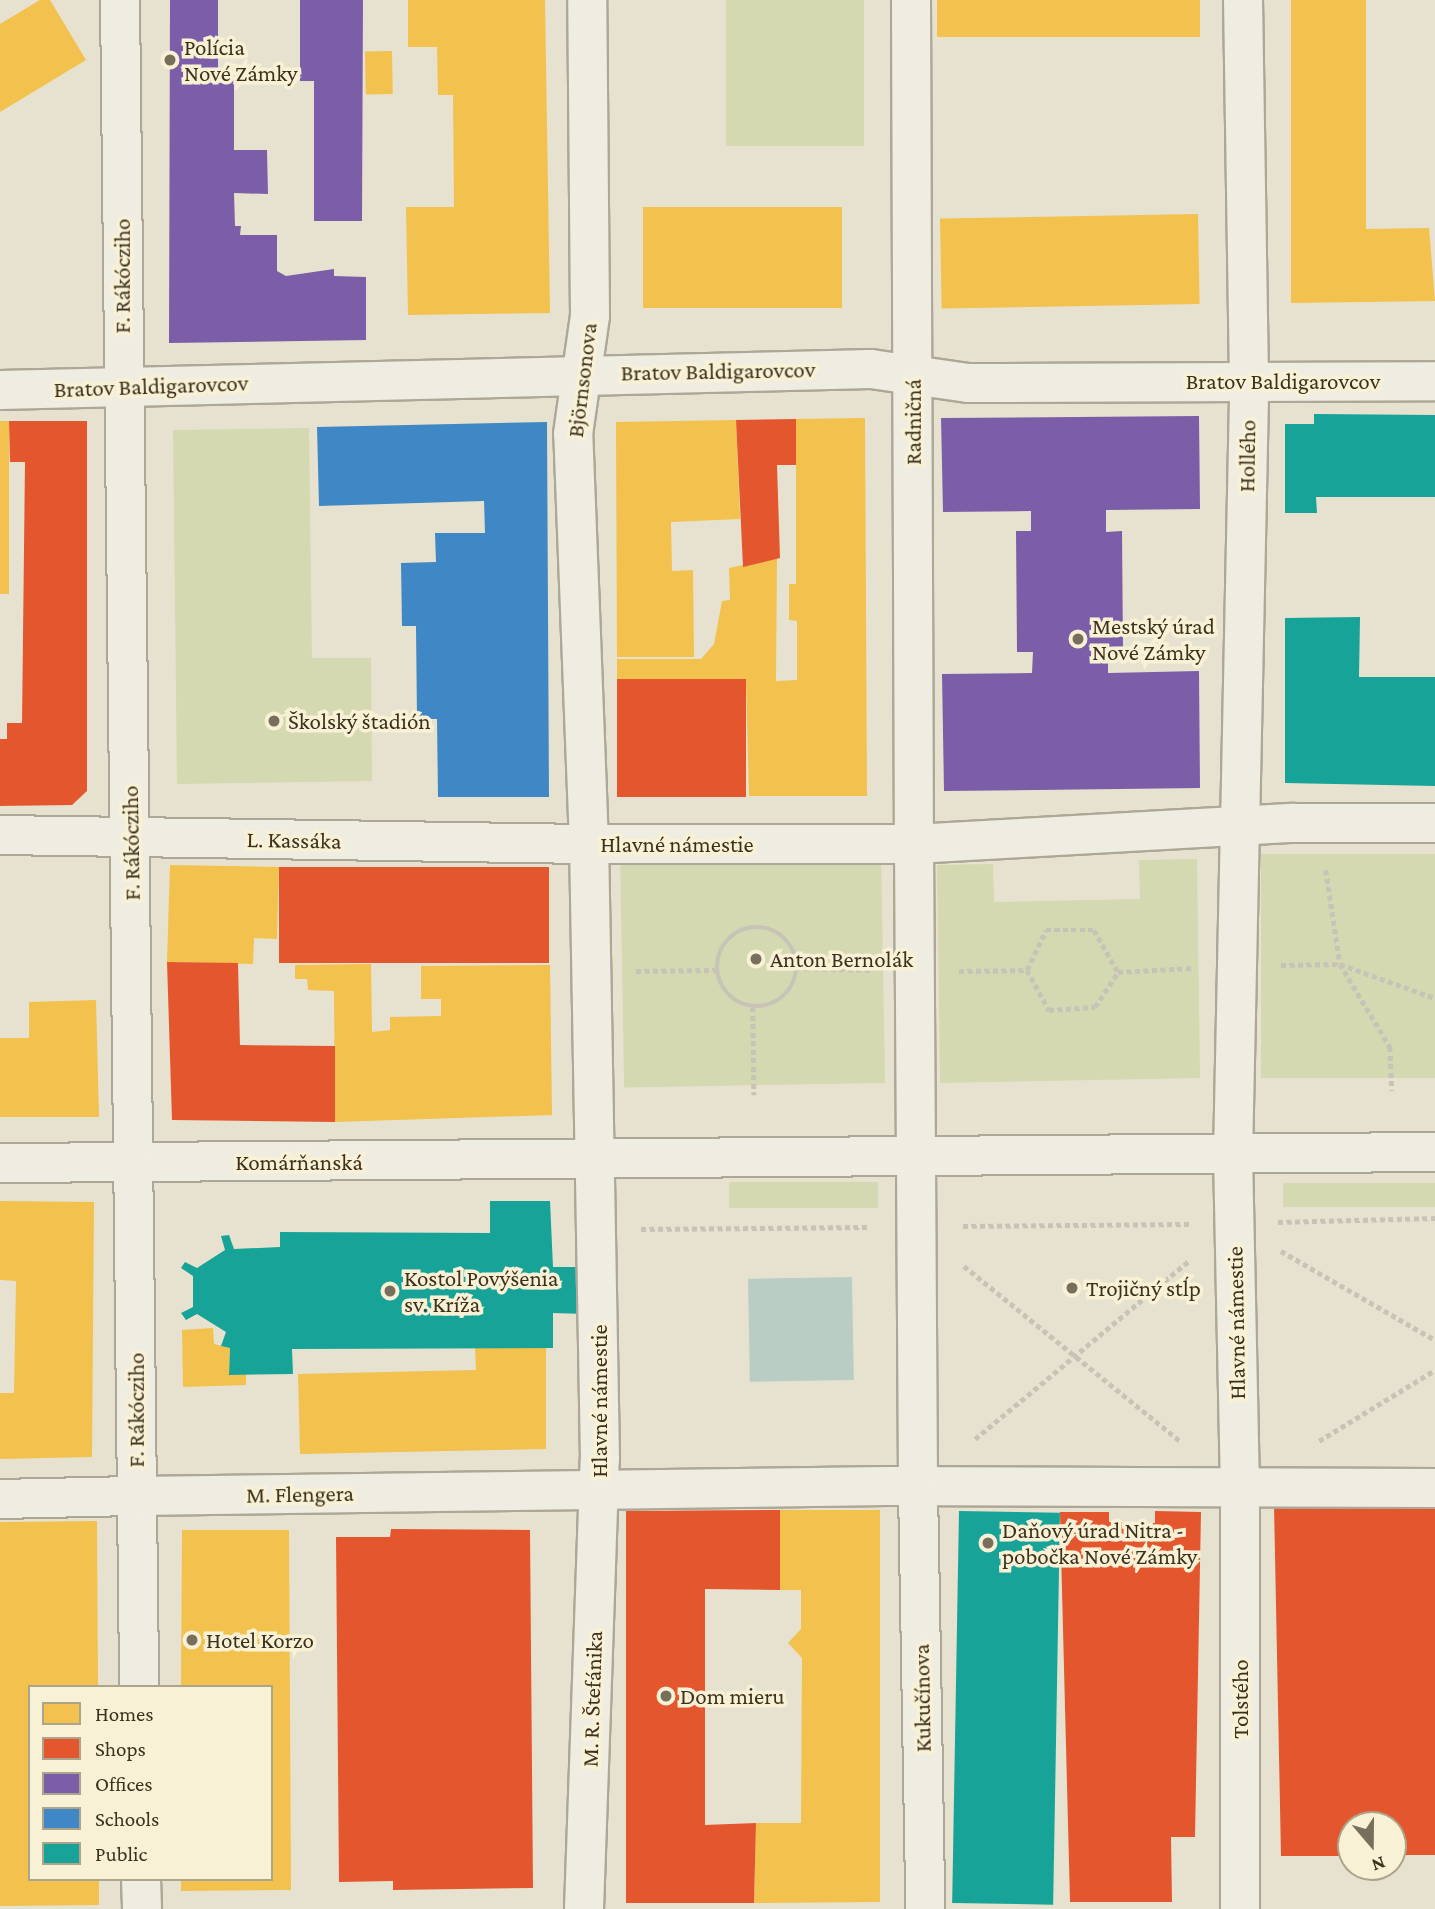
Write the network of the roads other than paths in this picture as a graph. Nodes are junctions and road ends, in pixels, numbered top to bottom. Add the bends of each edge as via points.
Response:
1 (120, 0) edge
2 (587, 0) edge
3 (911, 0) edge
4 (1243, 0) edge
5 (912, 373) junction
6 (583, 376) junction
7 (1249, 381) junction
8 (1435, 381) edge
9 (123, 384) junction
10 (0, 390) edge
11 (1435, 823) edge
12 (1240, 827) junction
13 (0, 835) edge
14 (131, 837) junction
15 (589, 844) junction
16 (914, 844) junction
17 (1435, 1152) edge
18 (1233, 1157) junction
19 (914, 1159) junction
20 (598, 1161) junction
21 (135, 1162) junction
22 (0, 1163) edge
23 (918, 1487) junction
24 (1435, 1488) edge
25 (1240, 1489) junction
26 (599, 1490) junction
27 (136, 1496) junction
28 (0, 1499) edge
29 (139, 1685) edge
30 (141, 1881) edge
31 (142, 1909) edge
32 (584, 1909) edge
33 (925, 1909) edge
34 (1240, 1909) edge

1 - 9 street, F. Rákócziho
2 - 6 street, Björnsonova via 590,316
3 - 5 street, Radničná
4 - 7 street, Hollého
5 - 6 street, Bratov Baldigarovcov via 843,369
5 - 7 street, Bratov Baldigarovcov via 968,383
5 - 16 street, Radničná
6 - 9 street, Bratov Baldigarovcov
6 - 15 street, Björnsonova via 573,434
7 - 8 street, Bratov Baldigarovcov
7 - 12 street, Hollého
9 - 10 street, Bratov Baldigarovcov
9 - 14 street, F. Rákócziho
11 - 12 street, Hlavné námestie
12 - 16 street, Hlavné námestie
12 - 18 street, Hlavné námestie
13 - 14 street, L. Kassáka
14 - 15 street, L. Kassáka
14 - 21 street, F. Rákócziho
15 - 16 street, Hlavné námestie
15 - 20 street, Hlavné námestie
16 - 19 street
17 - 18 street
18 - 19 street
18 - 25 street, Hlavné námestie
19 - 20 street
19 - 23 street
20 - 21 street, Komárňanská
20 - 26 street, Hlavné námestie
21 - 22 street, Komárňanská
21 - 27 street, F. Rákócziho
23 - 25 street, Hlavné námestie
23 - 26 street, Hlavné námestie
23 - 33 street, Kukučínova
24 - 25 street, Hlavné námestie
25 - 34 street, Tolstého
26 - 27 street, M. Flengera
26 - 32 street, M. R. Štefánika
27 - 28 street, M. Flengera
27 - 29 street, F. Rákócziho
30 - 31 street

